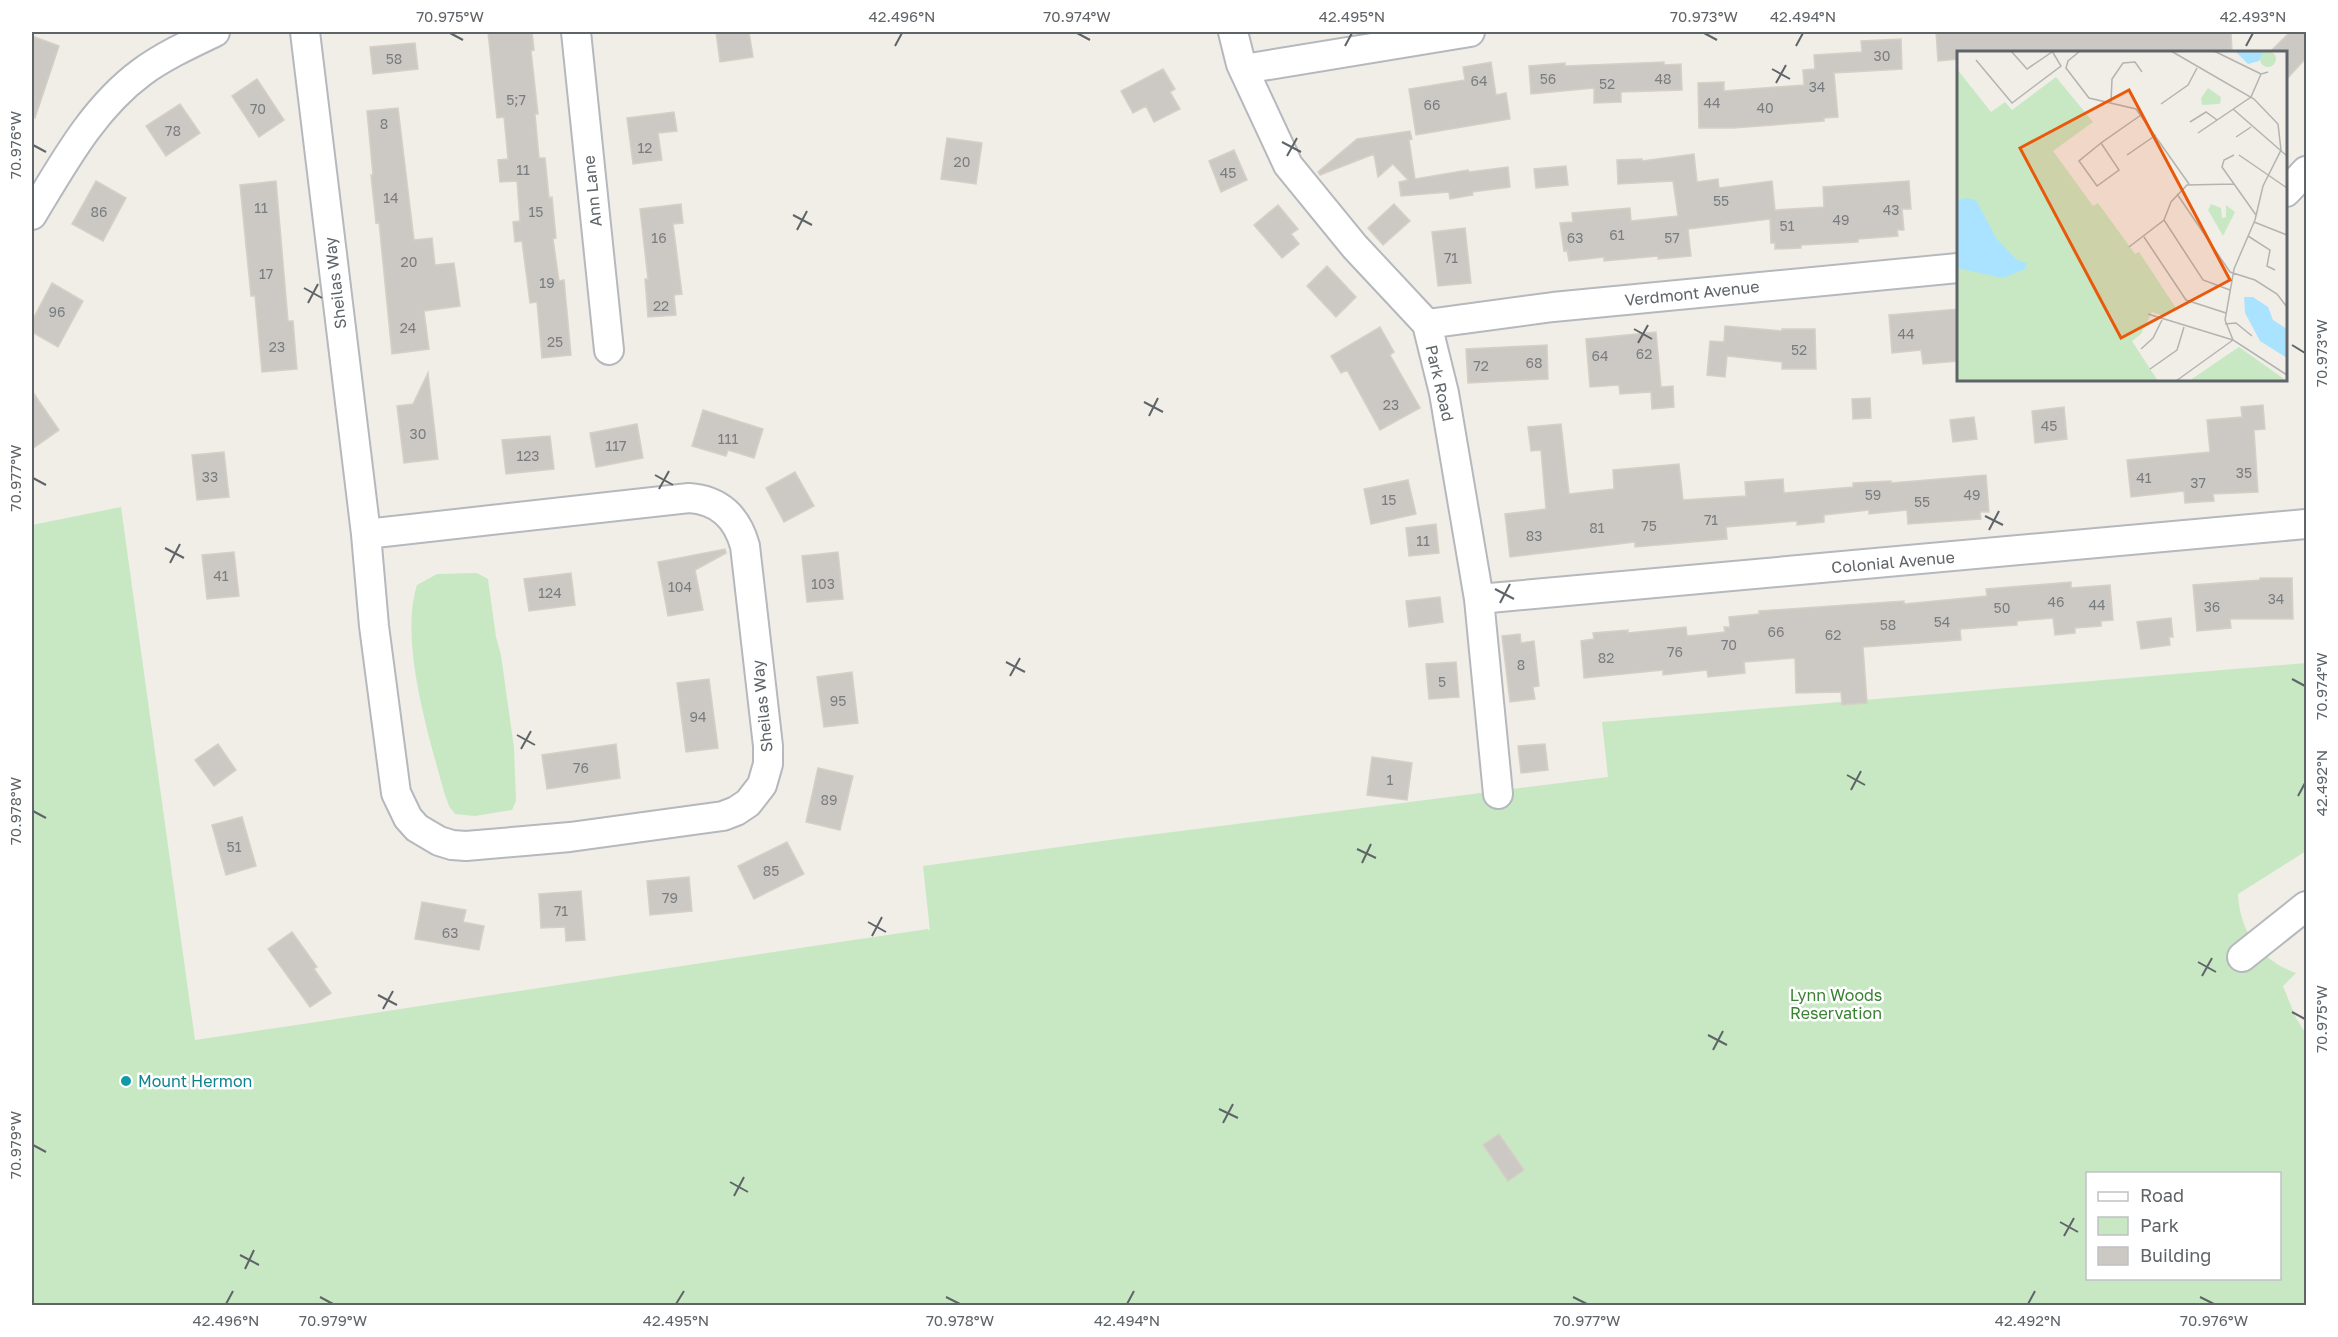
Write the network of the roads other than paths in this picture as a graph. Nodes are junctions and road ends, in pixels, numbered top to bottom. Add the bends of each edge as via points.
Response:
1 (215, 32) edge
2 (305, 32) edge
3 (576, 32) edge
4 (1233, 32) edge
5 (1470, 32) edge
6 (1244, 69) junction
7 (2307, 171) edge
8 (2287, 191) edge
9 (32, 215) edge
10 (1957, 268) edge
11 (1427, 324) junction
12 (609, 350) dead end
13 (2307, 524) edge
14 (366, 534) junction
15 (1479, 599) junction
16 (1498, 794) dead end
17 (2307, 906) edge
18 (2242, 957) dead end

1 - 9 street via 164,58 125,87 83,132
2 - 14 street, Sheilas Way
3 - 12 street, Ann Lane
4 - 6 street, Park Road
5 - 6 street
6 - 11 street, Park Road via 1288,165 1355,247
7 - 8 street
10 - 11 street, Verdmont Avenue via 1553,306
11 - 15 street, Park Road via 1444,393
13 - 15 street, Colonial Avenue
14 - 14 street, Sheilas Way via 396,793 408,818 426,835 466,846 570,837 723,816 748,803 757,793 767,774 768,746 745,546 735,520 717,505 688,498
15 - 16 street, Park Road
17 - 18 street

